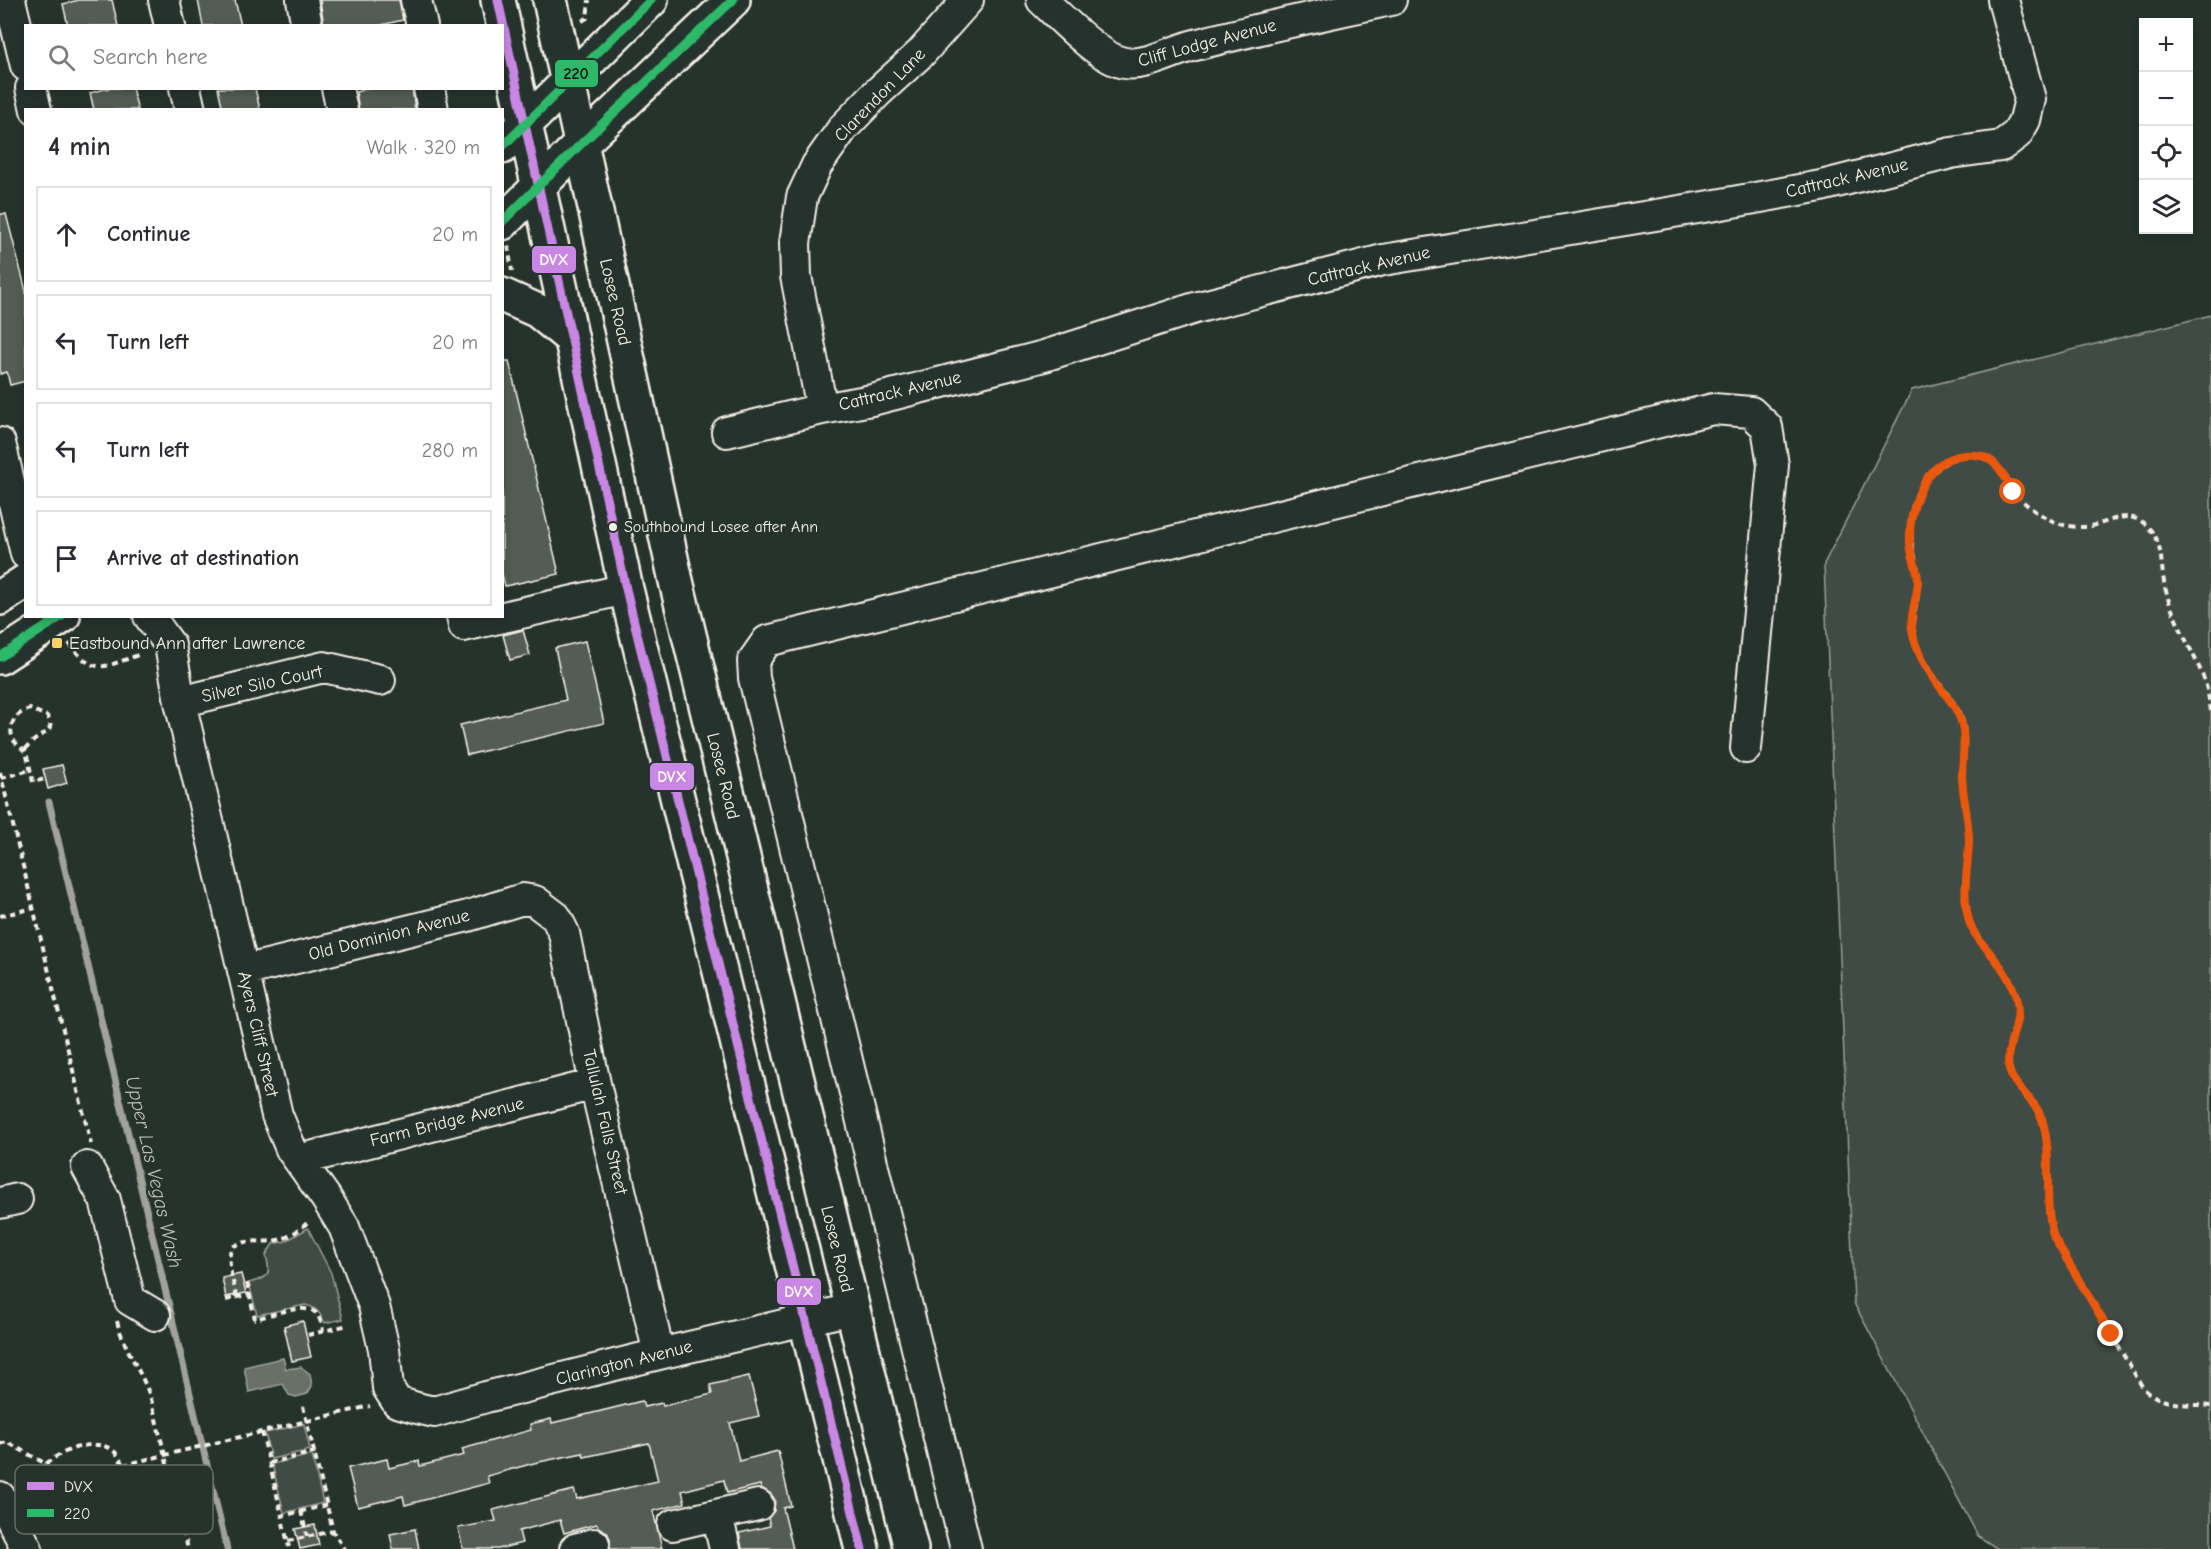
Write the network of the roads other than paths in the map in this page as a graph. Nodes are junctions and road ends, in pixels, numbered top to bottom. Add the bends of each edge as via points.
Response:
1 (10, 0) edge
2 (164, 0) edge
3 (302, 0) edge
4 (416, 0) edge
5 (498, 0) edge
6 (550, 0) edge
7 (651, 0) edge
8 (733, 0) edge
9 (968, 0) edge
10 (1042, 0) edge
11 (1391, 0) edge
12 (2003, 0) edge
13 (170, 24) edge
14 (307, 24) edge
15 (422, 24) edge
16 (503, 24) edge
17 (504, 28) edge
18 (24, 58) edge
19 (568, 82) junction
20 (31, 90) edge
21 (184, 90) edge
22 (337, 90) edge
23 (429, 90) edge
24 (36, 108) edge
25 (189, 108) edge
26 (342, 108) edge
27 (433, 108) edge
28 (525, 124) junction
29 (504, 145) edge
30 (580, 145) junction
31 (538, 186) junction
32 (505, 233) edge
33 (507, 285) edge
34 (571, 338) junction
35 (822, 409) junction
36 (727, 432) dead end
37 (0, 444) edge
38 (24, 546) edge
39 (24, 581) edge
40 (626, 589) junction
41 (0, 598) edge
42 (504, 617) edge
43 (150, 618) edge
44 (462, 618) edge
45 (499, 618) edge
46 (58, 624) edge
47 (0, 656) edge
48 (380, 680) dead end
49 (180, 702) junction
50 (1746, 748) dead end
51 (535, 902) joint
52 (243, 972) junction
53 (595, 1084) junction
54 (299, 1160) junction
55 (87, 1167) dead end
56 (852, 1309) junction
57 (154, 1315) dead end
58 (804, 1321) junction
59 (659, 1354) junction
60 (398, 1402) joint
61 (0, 1497) edge
62 (758, 1505) dead end
63 (717, 1515) junction
64 (674, 1525) dead end
65 (15, 1526) edge
66 (725, 1549) edge
67 (862, 1549) edge
68 (911, 1549) edge
69 (966, 1549) edge

1 - 18 street
2 - 13 street
3 - 14 street
4 - 15 street
5 - 16 main road
6 - 19 main road, Losee Road
7 - 19 main road
8 - 30 main road
9 - 35 street, Clarendon Lane via 921,53 843,128 817,165 802,197 795,243 796,276
10 - 11 street, Cliff Lodge Avenue via 1103,53 1123,63 1142,63 1195,45
12 - 35 street, Cattrack Avenue via 2030,99 2017,134 2001,146 1951,153 1821,186 1383,260 1195,308 1034,358
17 - 28 main road
19 - 28 main road
19 - 30 main road, Losee Road
20 - 24 street
21 - 25 street
22 - 26 street
23 - 27 street
28 - 29 main road
28 - 31 main road
30 - 31 main road
30 - 56 main road, Losee Road via 676,581
31 - 32 main road
31 - 34 main road
33 - 34 main road
34 - 40 main road
35 - 36 street, Cattrack Avenue
37 - 38 street
39 - 41 main road
40 - 42 street
40 - 58 main road
43 - 49 street, Ayers Cliff Street via 170,645
44 - 45 street via 464,626
46 - 47 main road
48 - 49 street, Silver Silo Court via 324,667
49 - 52 street, Ayers Cliff Street
50 - 69 street via 1773,465 1767,427 1751,412 1713,409 767,641 753,661 754,678
51 - 52 street, Old Dominion Avenue via 523,899 505,903 468,916
51 - 53 street, Tallulah Falls Street via 556,917 564,933
52 - 54 street, Ayers Cliff Street via 277,1115
53 - 54 street, Farm Bridge Avenue
53 - 59 street, Tallulah Falls Street
54 - 60 street, Ayers Cliff Street via 344,1227 374,1306 388,1388
55 - 57 street via 105,1200 130,1300
56 - 58 street, Clarington Avenue
56 - 68 main road, Losee Road
58 - 59 street, Clarington Avenue
58 - 67 main road
59 - 60 street, Clarington Avenue via 434,1413
61 - 65 street
62 - 63 street
63 - 64 street
63 - 66 street

